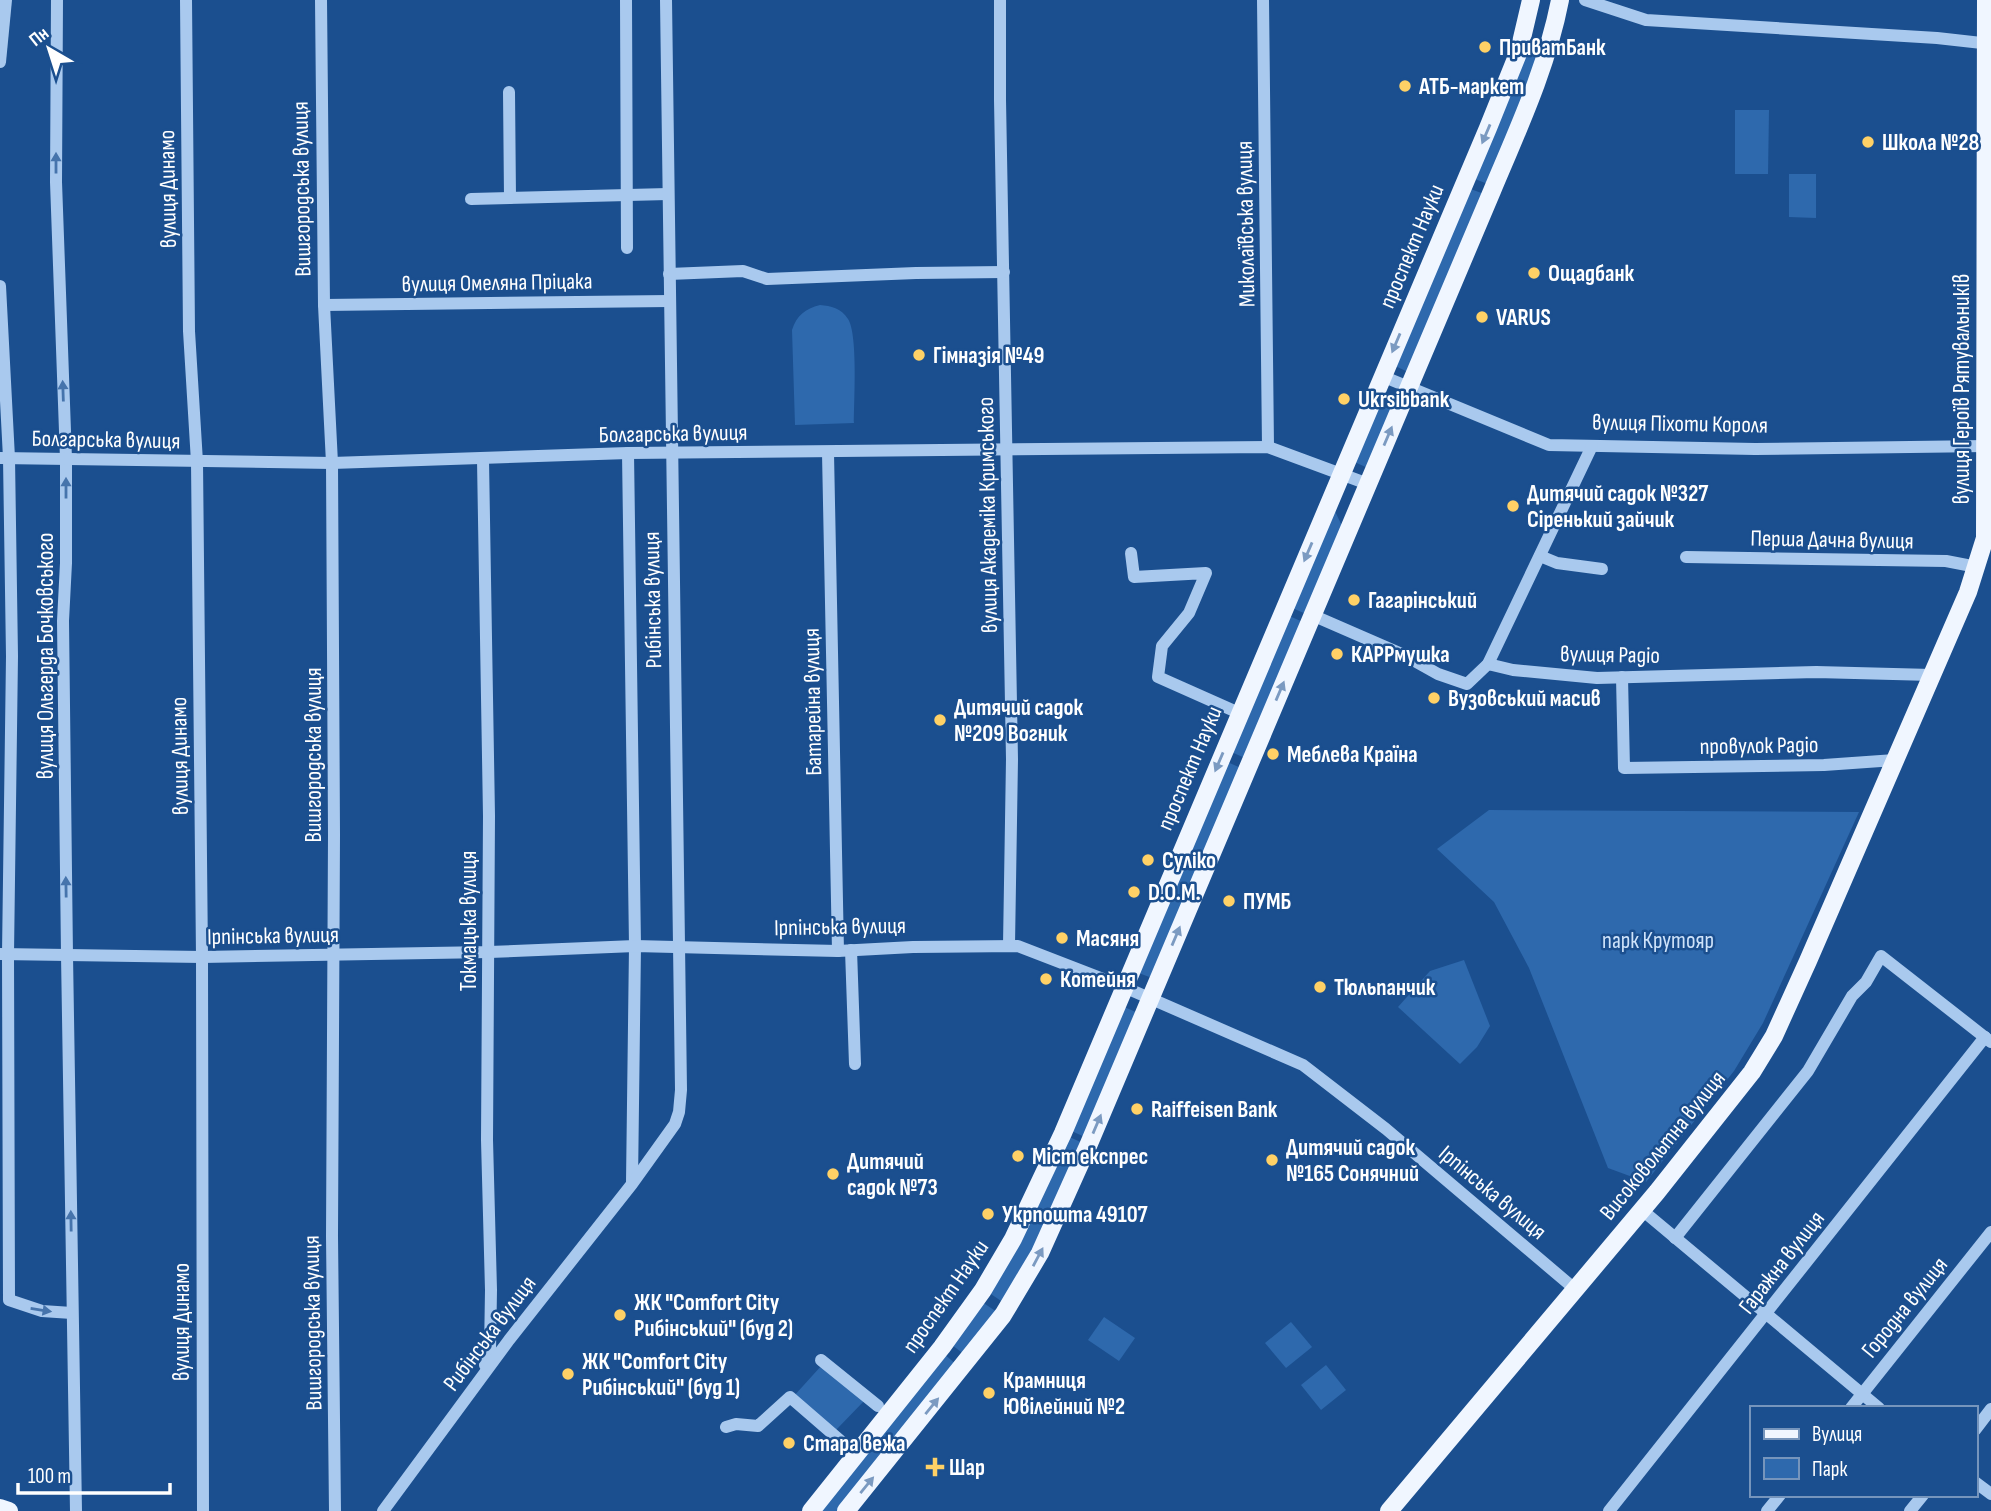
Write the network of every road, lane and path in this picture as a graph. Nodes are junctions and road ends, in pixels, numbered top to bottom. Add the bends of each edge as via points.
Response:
1 (6, 0) edge
2 (57, 0) edge
3 (186, 0) edge
4 (321, 0) edge
5 (626, 0) edge
6 (666, 0) edge
7 (1000, 0) edge
8 (1263, 0) edge
9 (1531, 0) edge
10 (1560, 0) edge
11 (1585, 0) edge
12 (1986, 0) edge
13 (1988, 44) edge
14 (0, 62) edge
15 (509, 92) dead end
16 (668, 194) junction
17 (626, 195) junction
18 (510, 198) junction
19 (471, 199) dead end
20 (627, 248) dead end
21 (1004, 272) junction
22 (669, 274) junction
23 (0, 286) edge
24 (670, 301) junction
25 (324, 304) junction
26 (1382, 376) junction
27 (1409, 388) junction
28 (1592, 446) junction
29 (1988, 446) edge
30 (1268, 447) junction
31 (1006, 449) junction
32 (628, 453) junction
33 (828, 453) junction
34 (671, 454) junction
35 (5, 458) edge
36 (66, 459) junction
37 (482, 460) junction
38 (197, 462) junction
39 (332, 463) junction
40 (1341, 474) junction
41 (1368, 484) junction
42 (1131, 553) dead end
43 (1540, 556) junction
44 (1686, 557) dead end
45 (1977, 566) junction
46 (1602, 569) dead end
47 (1312, 615) junction
48 (6, 656) edge
49 (1488, 664) junction
50 (1932, 675) junction
51 (1622, 677) junction
52 (1239, 713) junction
53 (1895, 760) junction
54 (680, 945) junction
55 (1009, 945) junction
56 (635, 946) junction
57 (845, 950) junction
58 (489, 952) junction
59 (4, 954) edge
60 (67, 955) junction
61 (334, 955) junction
62 (202, 957) junction
63 (1124, 987) junction
64 (1149, 998) junction
65 (1988, 1040) edge
66 (855, 1064) dead end
67 (632, 1184) junction
68 (1642, 1210) junction
69 (1991, 1232) edge
70 (1675, 1237) junction
71 (1576, 1290) junction
72 (5, 1300) edge
73 (72, 1313) junction
74 (1767, 1314) junction
75 (821, 1360) dead end
76 (479, 1380) junction
77 (1862, 1394) junction
78 (878, 1406) dead end
79 (1853, 1406) edge
80 (1877, 1406) edge
81 (1991, 1409) edge
82 (726, 1427) dead end
83 (1977, 1427) edge
84 (857, 1455) junction
85 (1921, 1497) edge
86 (0, 1508) edge
87 (9, 1511) edge
88 (76, 1511) edge
89 (203, 1511) edge
90 (335, 1511) edge
91 (383, 1511) edge
92 (811, 1511) edge
93 (846, 1511) edge
94 (1389, 1511) edge
95 (1609, 1511) edge
96 (1910, 1511) edge

1 - 14 street
36 -> 2 street, вулиця Ольгерда Бочковського via 56,182
3 - 38 street, вулиця Динамо via 188,331
4 - 25 street, Вишгородська вулиця
5 - 17 street
6 - 16 street, Рибінська вулиця
7 - 21 street, вулиця Академіка Кримського
8 - 30 street, Миколаївська вулиця
9 -> 26 main road, проспект Науки via 1507,84
10 - 27 main road via 1541,70
11 - 13 street via 1646,20
12 - 13 main road, вулиця Героїв Рятувальників
13 - 29 main road, вулиця Героїв Рятувальників
15 - 18 street
16 - 17 street
16 - 22 street, Рибінська вулиця
17 - 18 street
17 - 20 street
18 - 19 street
21 - 22 street via 767,279 743,271
21 - 31 street, вулиця Академіка Кримського
22 - 24 street, Рибінська вулиця
23 - 35 street, вулиця Ольгерда Бочковського
24 - 25 street, вулиця Омеляна Пріцака
24 - 34 street, Рибінська вулиця
25 - 39 street, Вишгородська вулиця
26 - 27 street, вулиця Піхоти Короля
26 - 40 main road, проспект Науки
27 - 28 street, вулиця Піхоти Короля via 1549,445
41 -> 27 main road
28 - 29 street, вулиця Піхоти Короля
28 - 43 street
29 - 45 main road, вулиця Героїв Рятувальників via 1985,538
30 - 31 street, Болгарська вулиця
30 - 40 street, Болгарська вулиця
31 - 33 street, Болгарська вулиця
31 - 55 street, вулиця Академіка Кримського via 1012,759
32 - 34 street, Болгарська вулиця
32 - 37 street, Болгарська вулиця
32 - 56 street, Рибінська вулиця
33 - 34 street, Болгарська вулиця
33 - 57 street, Батарейна вулиця
34 - 54 street, Рибінська вулиця
35 - 36 street, Болгарська вулиця
35 - 48 street, вулиця Ольгерда Бочковського
36 - 38 street, Болгарська вулиця
60 -> 36 street, вулиця Ольгерда Бочковського
37 - 39 street, Болгарська вулиця
37 - 58 street, Токмацька вулиця
38 - 39 street, Болгарська вулиця
38 - 62 street, вулиця Динамо
39 - 61 street, Вишгородська вулиця
40 - 41 street, Болгарська вулиця
40 -> 52 main road, проспект Науки
41 - 47 main road
42 - 52 street via 1134,578 1206,573 1189,613 1162,646 1158,677
43 - 46 street
43 - 49 street
44 - 45 street, Перша Дачна вулиця via 1946,561
45 - 50 main road, вулиця Героїв Рятувальників
47 - 49 street via 1467,684
64 -> 47 main road
48 - 59 street, вулиця Ольгерда Бочковського
49 - 51 street, вулиця Радіо via 1573,676
50 - 51 street, вулиця Радіо via 1816,672
50 - 53 main road, вулиця Героїв Рятувальників
51 - 53 street, провулок Радіо via 1624,768
52 -> 63 main road, проспект Науки
53 - 68 main road, Високовольтна вулиця via 1774,1036 1742,1087
54 - 56 street, Ірпінська вулиця
54 - 57 street, Ірпінська вулиця
54 - 67 street, Рибінська вулиця via 679,1112
55 - 57 street, Ірпінська вулиця
55 - 63 street, Ірпінська вулиця
56 - 58 street, Ірпінська вулиця
56 - 67 street, Рибінська вулиця
57 - 66 street, Батарейна вулиця
58 - 61 street, Ірпінська вулиця
58 - 76 street, Токмацька вулиця via 490,1353
59 - 60 street, Ірпінська вулиця
59 - 72 street, вулиця Ольгерда Бочковського
60 - 62 street, Ірпінська вулиця
73 -> 60 street, вулиця Ольгерда Бочковського
61 - 62 street, Ірпінська вулиця
61 - 90 street, Вишгородська вулиця
62 - 89 street, вулиця Динамо
63 - 64 street, Ірпінська вулиця
63 - 84 main road, проспект Науки via 1063,1133 1000,1264 964,1320
64 - 71 street, Ірпінська вулиця via 1303,1065
93 -> 64 main road via 990,1333 1024,1281 1079,1166
65 - 70 street via 1881,956 1808,1071
65 - 74 street, Гаражна вулиця
67 - 76 street, Рибінська вулиця
68 - 70 street
68 - 71 main road, Високовольтна вулиця
69 - 77 street, Городна вулиця
70 - 74 street
71 - 94 main road, Високовольтна вулиця
72 -> 73 street, вулиця Ольгерда Бочковського via 42,1311
73 - 88 street, вулиця Ольгерда Бочковського
74 - 77 street
74 - 95 street, Гаражна вулиця
75 - 78 street
76 - 91 street, Рибінська вулиця
77 - 79 street, Городна вулиця
77 - 80 street
81 - 83 street
82 - 84 street via 758,1426 790,1397
84 - 92 main road, проспект Науки
85 - 96 street
86 - 87 main road

